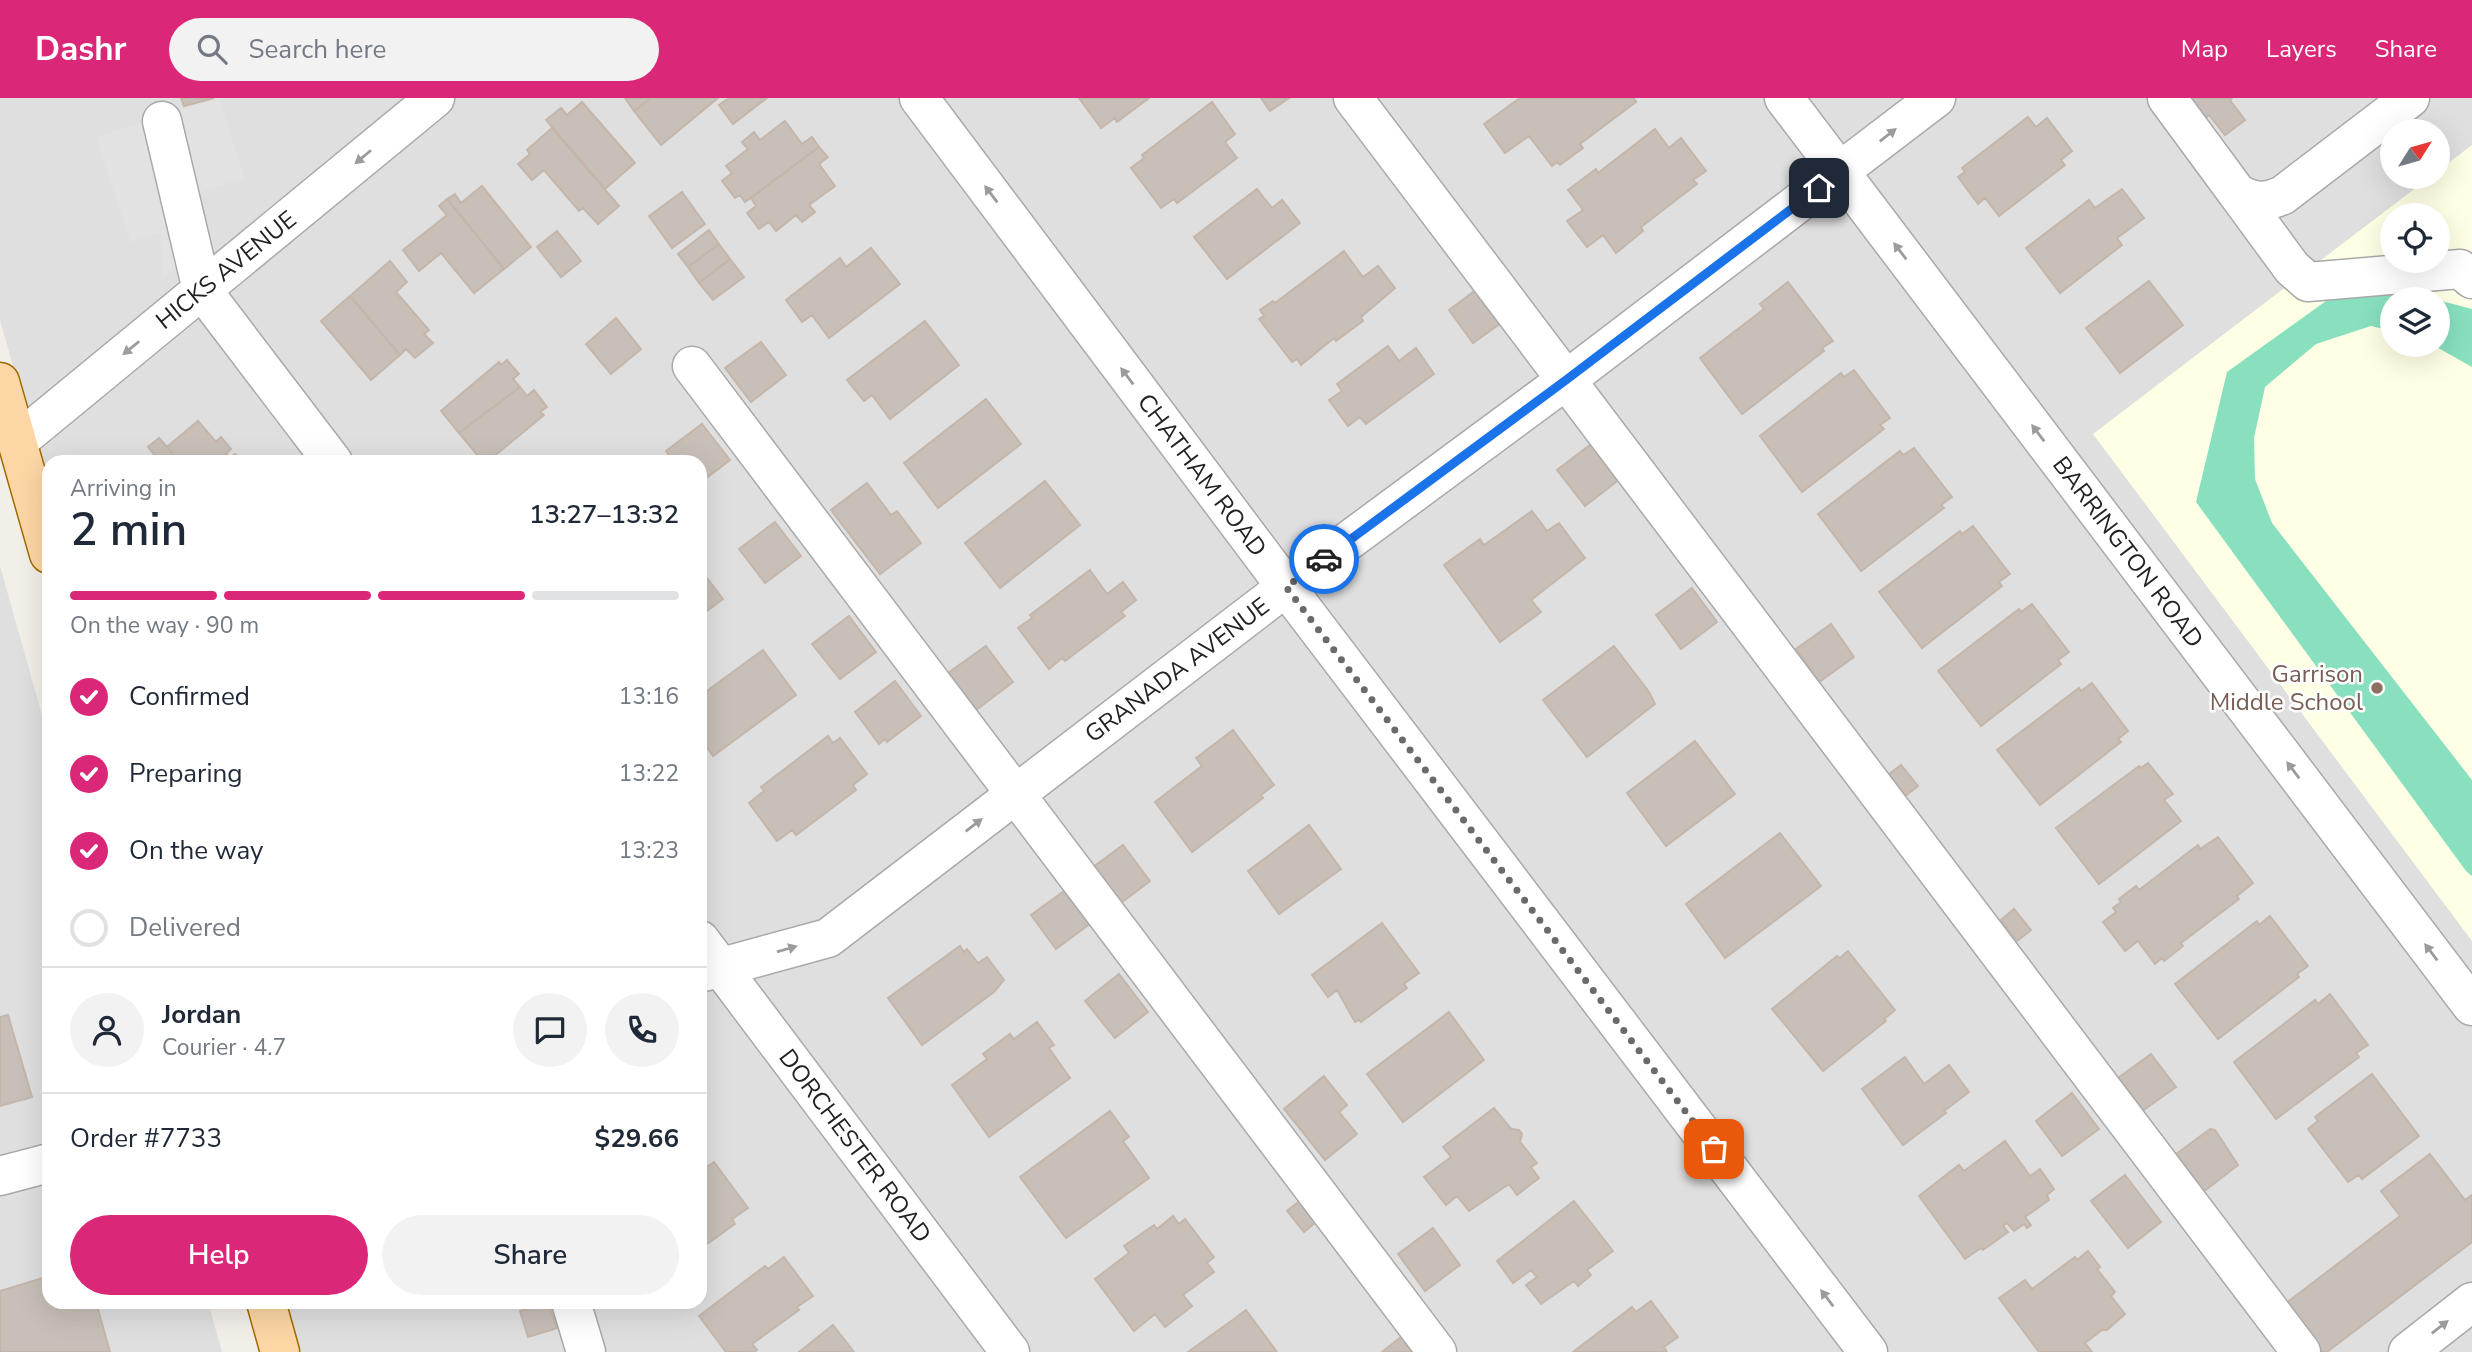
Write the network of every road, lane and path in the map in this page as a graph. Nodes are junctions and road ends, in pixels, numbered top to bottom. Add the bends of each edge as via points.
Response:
1 (919, 98) edge
2 (1353, 98) edge
3 (1784, 98) edge
4 (1936, 98) edge
5 (2167, 98) edge
6 (2410, 98) edge
7 (416, 105) edge
8 (162, 121) dead end
9 (1840, 172) junction
10 (2237, 194) junction
11 (2472, 279) edge
12 (202, 290) junction
13 (692, 366) dead end
14 (1566, 380) junction
15 (0, 382) edge
16 (16, 442) junction
17 (328, 455) edge
18 (42, 530) edge
19 (1286, 587) junction
20 (1014, 794) junction
21 (707, 960) edge
22 (2472, 1006) edge
23 (42, 1165) edge
24 (0, 1176) edge
25 (2472, 1302) edge
26 (267, 1309) edge
27 (573, 1309) edge
28 (280, 1352) edge
29 (586, 1352) edge
30 (1010, 1352) edge
31 (1437, 1352) edge
32 (1868, 1352) edge
33 (2301, 1352) edge
34 (2409, 1352) edge

19 -> 1 street, CHATHAM ROAD
2 - 14 street
3 - 9 street, BARRINGTON ROAD
9 -> 4 street, GRANADA AVENUE
5 - 10 street
6 - 10 street via 2283,195 2269,202
7 -> 12 street, HICKS AVENUE
8 - 12 street
9 - 14 street, GRANADA AVENUE
22 -> 9 street, BARRINGTON ROAD
10 - 11 street via 2292,268 2308,282 2460,269
12 -> 16 street, HICKS AVENUE
12 - 17 street
13 - 20 street
14 - 19 street, GRANADA AVENUE
14 - 33 street
15 - 16 main road
16 - 18 main road
19 - 20 street, GRANADA AVENUE
32 -> 19 street, CHATHAM ROAD
21 -> 20 street, GRANADA AVENUE via 828,937
20 - 31 street
21 - 30 street, DORCHESTER ROAD
23 - 24 street
34 -> 25 street
26 - 28 main road
27 - 29 street

